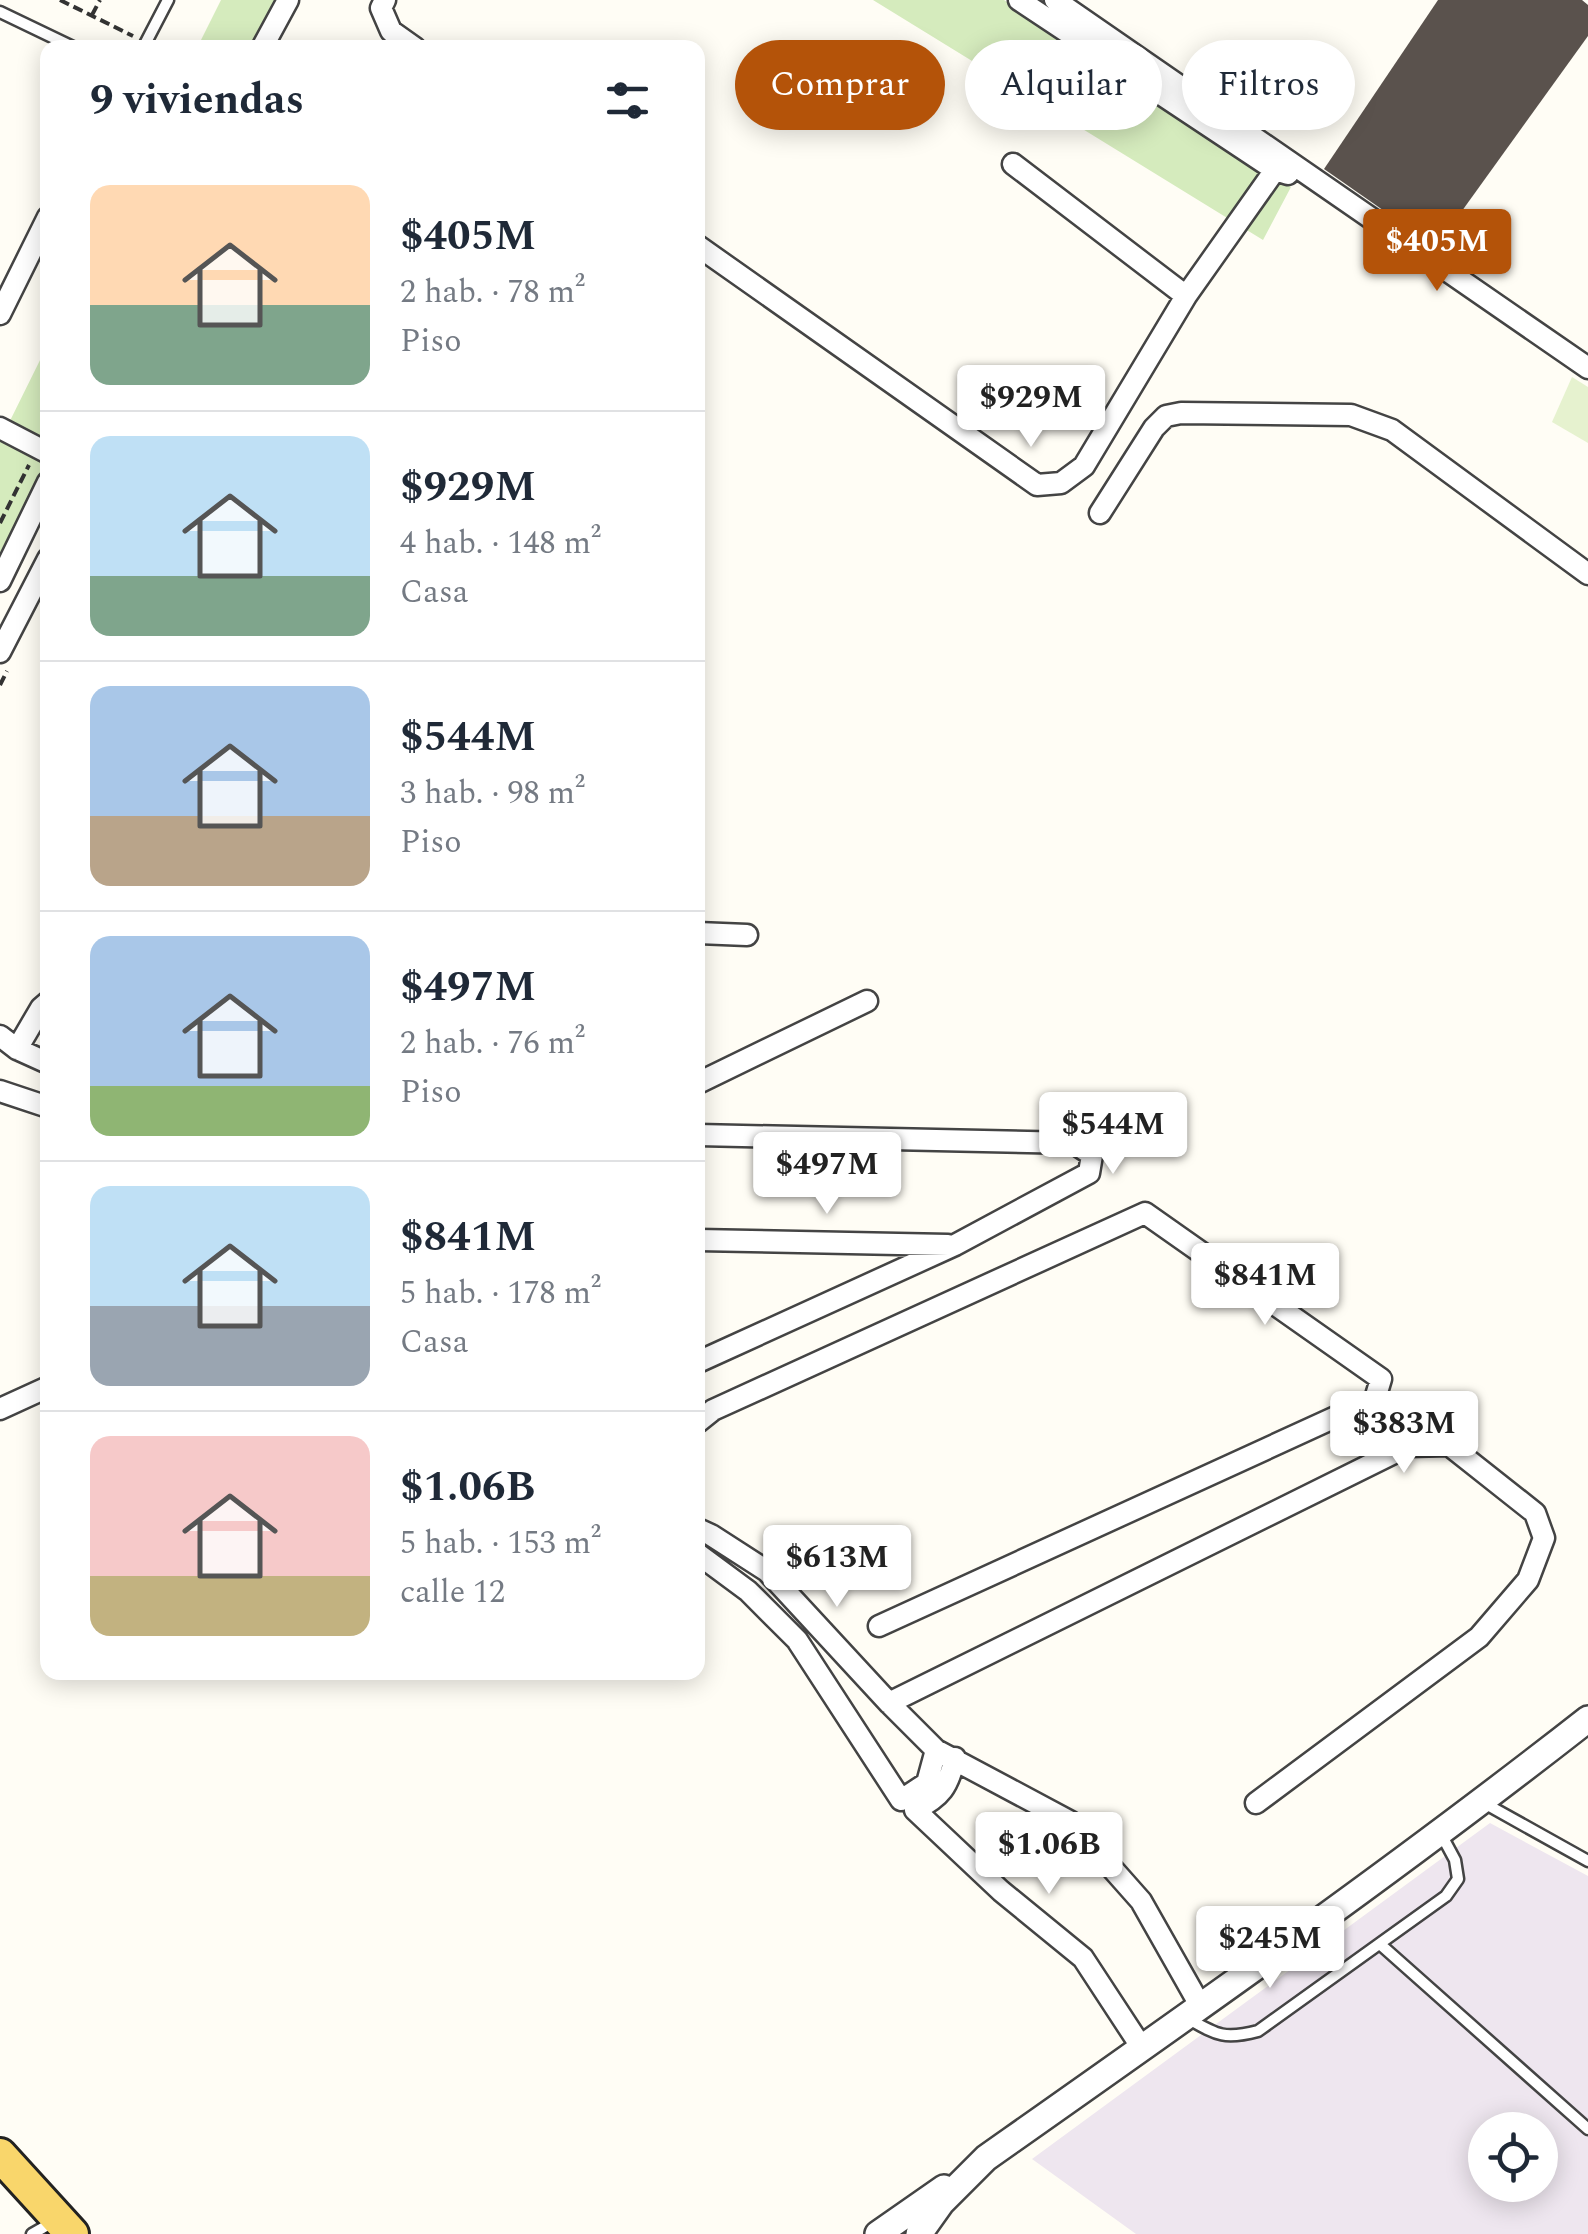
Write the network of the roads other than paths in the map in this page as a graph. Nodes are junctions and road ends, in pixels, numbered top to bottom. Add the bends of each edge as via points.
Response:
1 (168, 0) edge
2 (288, 0) edge
3 (384, 0) edge
4 (1019, 0) edge
5 (1056, 0) edge
6 (0, 12) edge
7 (58, 40) edge
8 (148, 40) edge
9 (266, 40) edge
10 (404, 40) edge
11 (1013, 164) dead end
12 (1274, 170) junction
13 (1314, 180) junction
14 (40, 234) edge
15 (705, 251) edge
16 (1186, 296) junction
17 (0, 314) edge
18 (1588, 368) edge
19 (0, 428) edge
20 (40, 450) edge
21 (40, 498) edge
22 (1100, 513) dead end
23 (40, 574) edge
24 (1588, 574) edge
25 (0, 581) edge
26 (0, 652) edge
27 (705, 933) edge
28 (747, 935) dead end
29 (867, 1001) dead end
30 (40, 1009) edge
31 (9, 1042) edge
32 (40, 1059) edge
33 (705, 1080) edge
34 (0, 1091) edge
35 (40, 1104) edge
36 (705, 1135) edge
37 (705, 1240) edge
38 (955, 1245) junction
39 (705, 1359) edge
40 (40, 1391) edge
41 (0, 1409) edge
42 (705, 1417) edge
43 (705, 1533) edge
44 (705, 1559) edge
45 (879, 1626) dead end
46 (889, 1703) junction
47 (1588, 1719) edge
48 (946, 1754) junction
49 (1482, 1802) junction
50 (1256, 1803) dead end
51 (1440, 1832) junction
52 (1588, 1861) edge
53 (1381, 1945) junction
54 (1194, 2012) junction
55 (1142, 2048) junction
56 (1588, 2128) edge
57 (0, 2156) edge
58 (986, 2158) junction
59 (54, 2229) edge
60 (878, 2234) edge
61 (919, 2234) edge

1 - 8 lane
2 - 9 street
3 - 10 street via 391,30
4 - 12 street
5 - 13 street
6 - 7 lane
11 - 16 street
12 - 13 street
12 - 16 street
13 - 18 street
14 - 17 street
15 - 16 street via 1037,485 1061,483 1084,466
19 - 20 street
21 - 25 street
22 - 24 street via 1166,416 1351,416 1392,430
23 - 26 street
27 - 28 street
29 - 33 street
30 - 31 street
31 - 32 street
34 - 35 street
36 - 38 street via 1074,1144 1092,1154 1088,1173
37 - 38 street
38 - 39 street
40 - 41 street
42 - 45 street via 1145,1213 1381,1379 1375,1400
43 - 46 street via 767,1571
44 - 48 street via 748,1590 797,1640 901,1800 927,1783
46 - 48 street
46 - 50 street via 1408,1446 1449,1445 1535,1513 1544,1538 1528,1580 1479,1637
47 - 49 street
48 - 54 street via 1071,1822 1142,1901
48 - 55 street via 951,1774 936,1799 915,1810 1084,1958
49 - 51 street
49 - 52 lane
51 - 53 lane via 1458,1879 1446,1896
51 - 54 street
53 - 54 lane via 1258,2031 1235,2037 1210,2032
53 - 56 lane
54 - 55 street
55 - 58 street
57 - 59 main road
58 - 60 street
58 - 61 street

